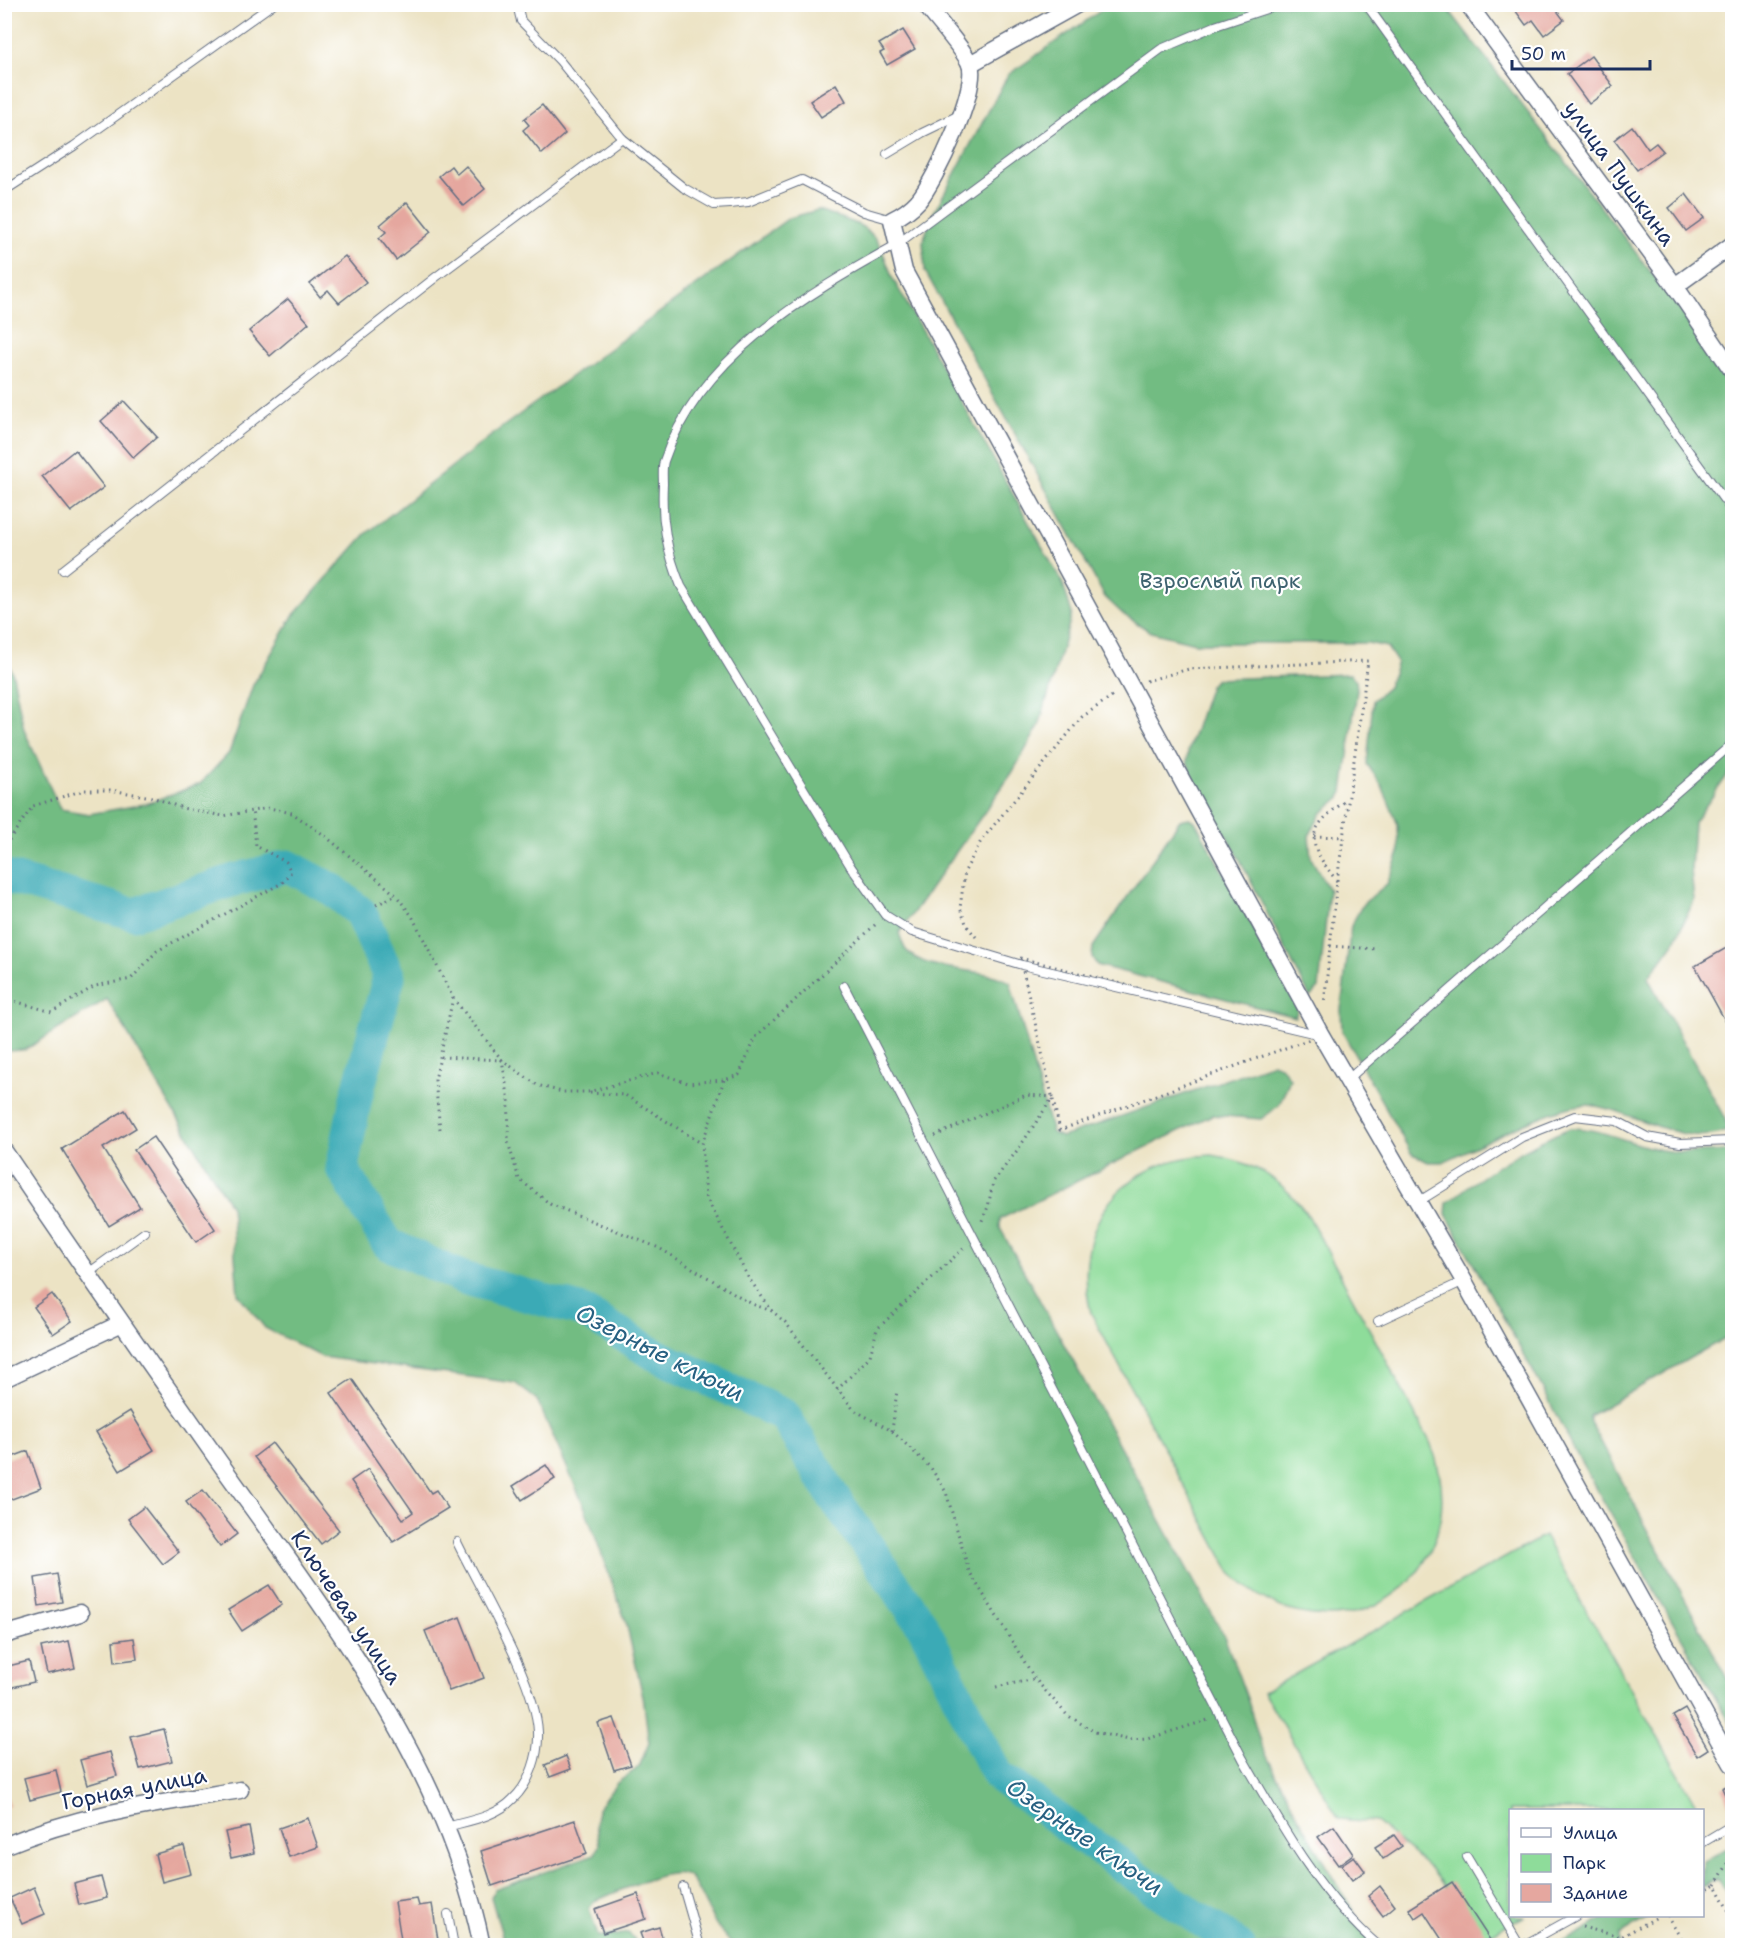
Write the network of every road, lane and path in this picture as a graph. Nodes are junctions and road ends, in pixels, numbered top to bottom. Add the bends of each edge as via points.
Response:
1 (273, 4) edge
2 (517, 4) edge
3 (925, 4) edge
4 (1078, 4) edge
5 (1281, 4) edge
6 (1366, 4) edge
7 (1468, 4) edge
8 (970, 64) junction
9 (962, 113) junction
10 (622, 138) junction
11 (887, 154) dead end
12 (4, 191) edge
13 (892, 220) junction
14 (896, 245) junction
15 (1732, 245) edge
16 (1675, 286) junction
17 (1732, 370) edge
18 (1732, 511) edge
19 (63, 570) dead end
20 (1131, 685) junction
21 (1732, 744) edge
22 (1348, 799) junction
23 (252, 809) junction
24 (1314, 836) junction
25 (1344, 837) junction
26 (9, 840) dead end
27 (1337, 881) junction
28 (396, 895) junction
29 (376, 905) dead end
30 (885, 915) junction
31 (979, 941) dead end
32 (1330, 946) junction
33 (1376, 949) dead end
34 (1010, 954) dead end
35 (1021, 961) junction
36 (844, 986) dead end
37 (4, 998) edge
38 (453, 998) junction
39 (1323, 1013) dead end
40 (1322, 1030) junction
41 (441, 1057) junction
42 (502, 1060) junction
43 (724, 1080) junction
44 (1347, 1080) junction
45 (588, 1092) junction
46 (440, 1129) dead end
47 (1732, 1141) edge
48 (702, 1144) junction
49 (4, 1151) edge
50 (1419, 1202) junction
51 (145, 1232) dead end
52 (87, 1274) junction
53 (1464, 1281) junction
54 (772, 1311) junction
55 (1377, 1321) dead end
56 (120, 1323) junction
57 (4, 1379) edge
58 (897, 1390) dead end
59 (891, 1431) junction
60 (457, 1542) dead end
61 (80, 1612) dead end
62 (4, 1635) edge
63 (1035, 1679) junction
64 (996, 1687) dead end
65 (1222, 1717) junction
66 (1731, 1758) edge
67 (240, 1790) dead end
68 (1732, 1826) edge
69 (446, 1827) junction
70 (1704, 1842) edge
71 (4, 1846) edge
72 (1467, 1857) dead end
73 (1732, 1857) edge
74 (1715, 1885) junction
75 (683, 1887) dead end
76 (1704, 1891) edge
77 (448, 1914) dead end
78 (1574, 1917) edge
79 (1657, 1917) edge
80 (1669, 1917) edge
81 (1732, 1917) edge
82 (1564, 1923) junction
83 (1621, 1937) junction
84 (454, 1946) edge
85 (482, 1946) edge
86 (700, 1946) edge
87 (1379, 1946) edge
88 (1521, 1946) edge
89 (1626, 1946) edge
90 (1685, 1946) edge

1 - 12 lane via 74,146
2 - 10 lane via 521,21 560,61
3 - 8 street
4 - 8 street
5 - 14 lane via 1161,49
6 - 18 lane
7 - 16 street, улица Пушкина
8 - 9 street
9 - 11 lane
9 - 13 street via 920,199
10 - 13 lane via 684,188 714,205 748,202 802,180 864,212
10 - 19 lane via 427,284
13 - 14 street
14 - 20 street via 904,271
14 - 30 lane via 790,310 743,348 709,383 684,417 663,463 662,502 666,540 681,586 851,867
15 - 16 street
16 - 17 street, улица Пушкина
20 - 22 path via 1189,669 1368,661
20 - 31 path via 1082,717 981,841 965,871 960,908
20 - 40 street
21 - 44 lane
22 - 24 path via 1324,816
22 - 25 path
23 - 26 path via 237,815 207,814 152,797 84,790 33,806
23 - 28 path via 292,813
23 - 37 path via 256,846 286,862 291,872 282,883 157,951 131,979 95,986 52,1012
24 - 25 path
24 - 27 path via 1316,855
25 - 27 path
27 - 32 path
28 - 29 path
28 - 38 path via 412,916
30 - 35 lane via 912,932
30 - 43 path via 786,1006 756,1037 739,1075
32 - 33 path
32 - 39 path
34 - 35 path
35 - 40 lane
35 - 40 path via 1060,1130
36 - 65 lane
38 - 41 path
38 - 42 path
40 - 44 street
41 - 42 path
41 - 46 path via 435,1080
42 - 45 path via 537,1085 562,1092
42 - 54 path via 509,1101 508,1142 519,1179 550,1204 659,1248 752,1304
43 - 45 path via 688,1083 657,1073
43 - 48 path
44 - 50 street
45 - 48 path via 625,1095
47 - 50 lane via 1680,1143 1647,1137 1617,1120 1575,1116 1522,1137
48 - 54 path via 706,1197 747,1277
49 - 52 street, Ключевая улица
50 - 53 street
51 - 52 lane
52 - 56 street, Ключевая улица
53 - 55 lane
53 - 66 street
54 - 59 path via 854,1410
56 - 57 street
56 - 69 street, Ключевая улица via 368,1673 405,1739
58 - 59 path
59 - 63 path via 931,1468 946,1492 969,1571
60 - 69 lane via 523,1676 538,1729 538,1748 525,1786 512,1801 491,1814
61 - 62 street
63 - 64 path
63 - 65 path via 1067,1715 1095,1732 1129,1740 1147,1739
65 - 87 lane via 1286,1833 1354,1924
67 - 71 street, Горная улица via 99,1814
68 - 70 lane
69 - 85 street, Ключевая улица via 473,1902
72 - 88 lane
73 - 74 path
74 - 76 path
74 - 81 path
75 - 86 lane
77 - 84 lane
78 - 82 lane
79 - 83 path
80 - 90 path
82 - 83 path
82 - 88 lane
83 - 89 path

